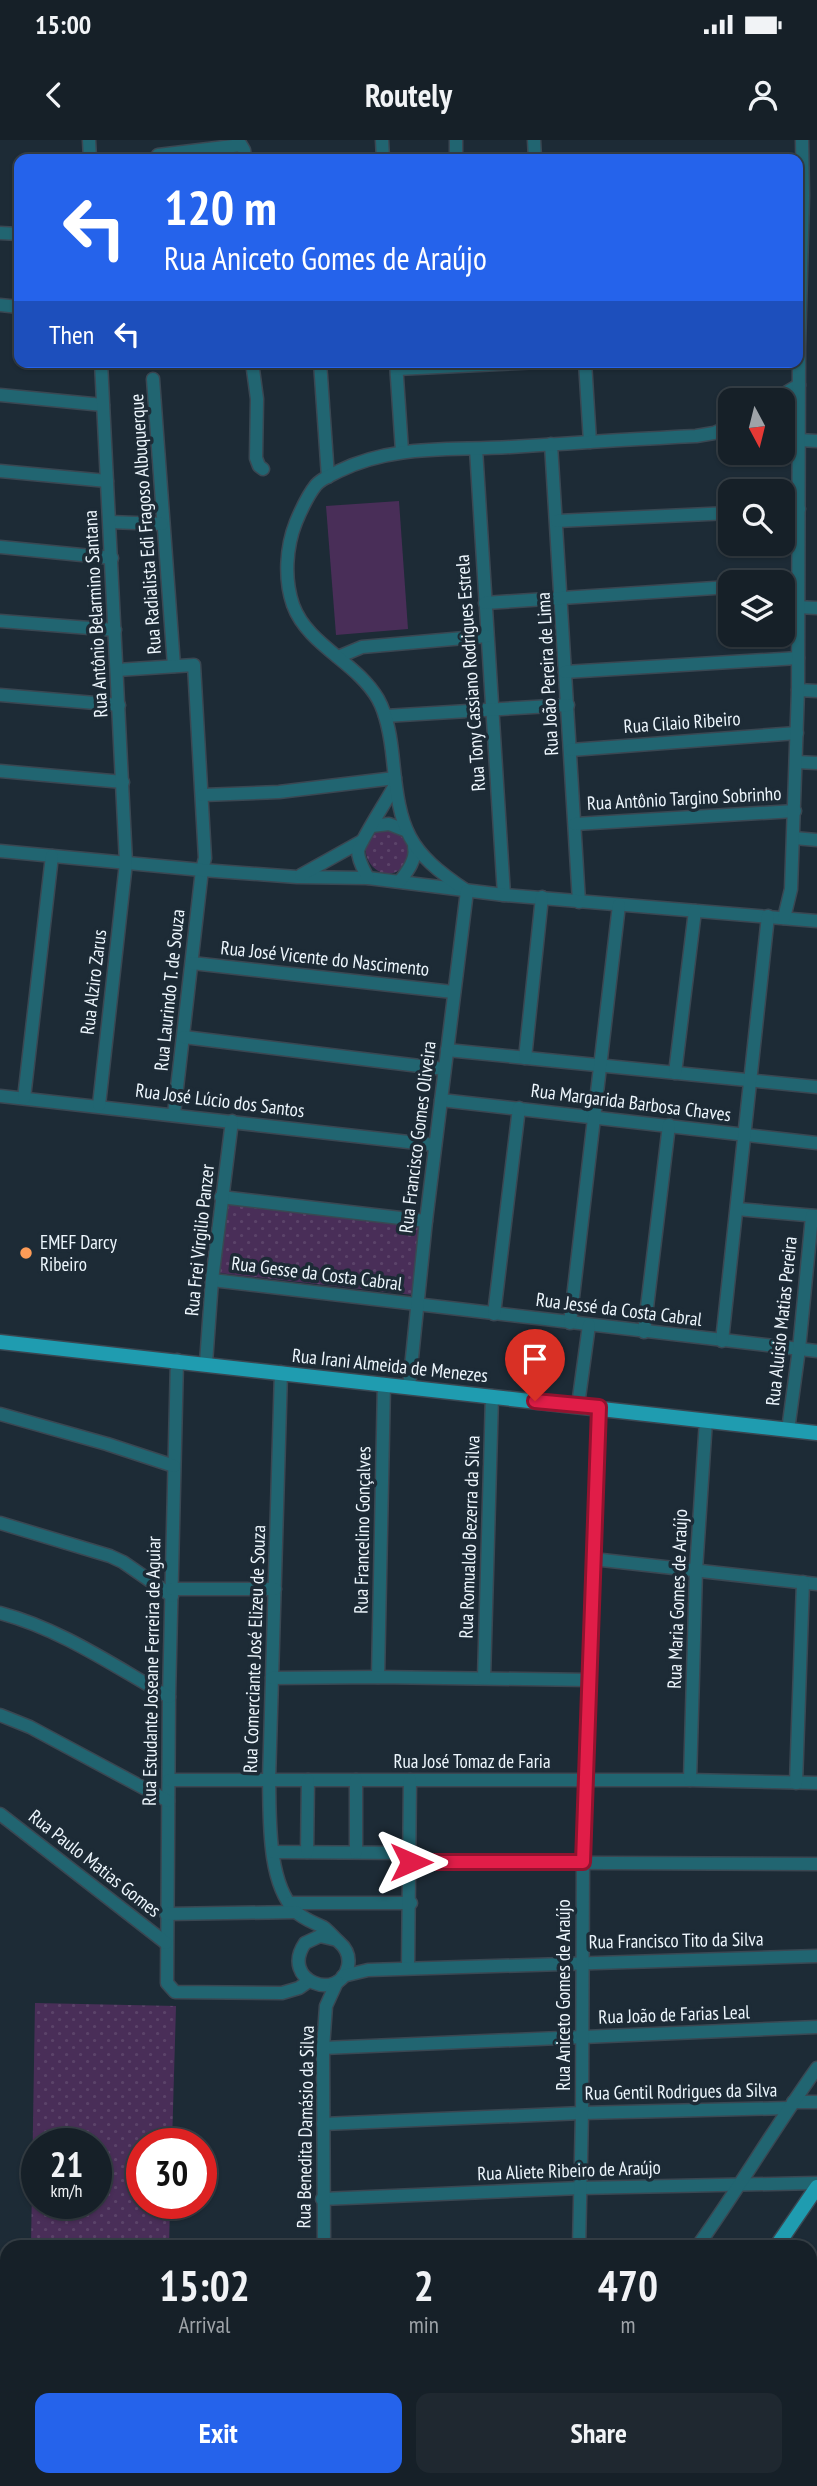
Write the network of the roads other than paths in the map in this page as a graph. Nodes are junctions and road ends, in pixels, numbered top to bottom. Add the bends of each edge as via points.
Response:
1 (166, 154) edge
2 (244, 154) edge
3 (101, 368) edge
4 (253, 368) edge
5 (320, 368) edge
6 (396, 368) edge
7 (586, 368) edge
8 (799, 368) edge
9 (153, 379) dead end
10 (799, 385) junction
11 (794, 388) edge
12 (0, 395) edge
13 (103, 405) junction
14 (718, 431) edge
15 (799, 440) junction
16 (817, 440) edge
17 (590, 442) junction
18 (551, 444) junction
19 (476, 449) junction
20 (402, 451) junction
21 (263, 469) dead end
22 (0, 471) edge
23 (328, 477) junction
24 (107, 481) junction
25 (795, 509) edge
26 (799, 509) junction
27 (718, 514) edge
28 (557, 521) junction
29 (110, 522) junction
30 (162, 524) junction
31 (0, 547) edge
32 (112, 558) junction
33 (797, 583) joint
34 (718, 588) edge
35 (561, 597) junction
36 (485, 603) junction
37 (797, 607) junction
38 (817, 608) edge
39 (0, 621) edge
40 (115, 631) junction
41 (487, 636) junction
42 (338, 657) junction
43 (798, 658) junction
44 (174, 666) junction
45 (117, 670) junction
46 (565, 672) junction
47 (798, 690) junction
48 (817, 691) edge
49 (0, 695) edge
50 (119, 705) junction
51 (568, 705) junction
52 (491, 710) junction
53 (385, 716) junction
54 (797, 733) junction
55 (571, 750) junction
56 (796, 762) junction
57 (817, 764) edge
58 (0, 771) edge
59 (123, 782) junction
60 (395, 782) junction
61 (203, 795) junction
62 (795, 811) junction
63 (575, 824) junction
64 (372, 826) junction
65 (407, 831) junction
66 (794, 838) junction
67 (817, 840) edge
68 (362, 841) junction
69 (414, 847) junction
70 (0, 852) edge
71 (52, 856) junction
72 (126, 863) junction
73 (202, 870) junction
74 (297, 877) junction
75 (368, 878) junction
76 (400, 881) junction
77 (467, 891) junction
78 (504, 895) junction
79 (542, 897) junction
80 (579, 902) junction
81 (619, 905) junction
82 (695, 911) junction
83 (768, 916) junction
84 (784, 918) junction
85 (817, 921) edge
86 (192, 963) junction
87 (453, 992) junction
88 (184, 1037) junction
89 (447, 1050) junction
90 (525, 1058) junction
91 (601, 1065) junction
92 (444, 1069) junction
93 (675, 1073) junction
94 (751, 1080) junction
95 (817, 1087) edge
96 (0, 1096) edge
97 (24, 1098) junction
98 (441, 1100) junction
99 (99, 1105) junction
100 (519, 1108) junction
101 (174, 1114) junction
102 (595, 1117) junction
103 (232, 1121) junction
104 (669, 1125) junction
105 (744, 1135) junction
106 (817, 1143) edge
107 (435, 1145) junction
108 (221, 1198) junction
109 (737, 1209) junction
110 (814, 1216) edge
111 (426, 1221) junction
112 (212, 1280) junction
113 (417, 1304) junction
114 (494, 1314) junction
115 (570, 1323) junction
116 (589, 1325) junction
117 (643, 1332) junction
118 (722, 1341) junction
119 (0, 1342) edge
120 (799, 1349) junction
121 (817, 1352) edge
122 (177, 1360) junction
123 (206, 1363) junction
124 (281, 1372) junction
125 (384, 1384) junction
126 (410, 1387) junction
127 (492, 1396) junction
128 (578, 1405) junction
129 (599, 1407) junction
130 (0, 1414) edge
131 (706, 1420) junction
132 (788, 1430) junction
133 (817, 1433) edge
134 (174, 1466) junction
135 (0, 1524) edge
136 (593, 1559) junction
137 (696, 1570) junction
138 (803, 1582) junction
139 (817, 1584) edge
140 (275, 1588) junction
141 (172, 1592) junction
142 (0, 1613) edge
143 (378, 1677) junction
144 (272, 1678) junction
145 (484, 1678) junction
146 (589, 1680) junction
147 (169, 1697) junction
148 (0, 1715) edge
149 (169, 1780) junction
150 (269, 1780) junction
151 (308, 1780) junction
152 (356, 1780) junction
153 (410, 1780) junction
154 (690, 1780) junction
155 (586, 1781) junction
156 (796, 1783) junction
157 (817, 1783) edge
158 (168, 1801) junction
159 (0, 1814) edge
160 (273, 1852) junction
161 (307, 1852) junction
162 (356, 1852) junction
163 (411, 1857) junction
164 (583, 1862) junction
165 (817, 1864) edge
166 (411, 1903) junction
167 (296, 1911) junction
168 (166, 1914) junction
169 (337, 1940) junction
170 (166, 1943) junction
171 (305, 1943) junction
172 (347, 1953) junction
173 (817, 1955) edge
174 (582, 1961) junction
175 (408, 1968) junction
176 (368, 1970) junction
177 (340, 1979) junction
178 (312, 1982) junction
179 (326, 2007) junction
180 (817, 2028) edge
181 (581, 2036) junction
182 (323, 2048) junction
183 (817, 2068) edge
184 (817, 2102) edge
185 (791, 2105) junction
186 (582, 2113) junction
187 (323, 2124) junction
188 (742, 2183) junction
189 (817, 2185) edge
190 (581, 2188) junction
191 (322, 2199) junction
192 (324, 2240) edge
193 (579, 2240) edge
194 (702, 2240) edge
195 (781, 2240) edge

1 - 2 street via 241,145
3 - 13 street, Rua Antônio Belarmino Santana
4 - 21 street via 256,458
5 - 23 street
6 - 20 street
7 - 17 street
8 - 10 street
9 - 30 street, Rua Radialista Edi Fragoso Albuquerque
10 - 11 street
10 - 15 street
12 - 13 street
13 - 24 street, Rua Antônio Belarmino Santana
14 - 17 street
15 - 16 street
15 - 26 street
17 - 18 street
18 - 19 street
18 - 28 street, Rua João Pereira de Lima
19 - 20 street
19 - 36 street, Rua Tony Cassiano Rodrigues Estrela
20 - 23 street
22 - 24 street
23 - 42 street via 317,484 300,512 287,572 295,609 314,636
24 - 29 street, Rua Antônio Belarmino Santana
25 - 26 street
26 - 33 street
27 - 28 street
28 - 35 street, Rua João Pereira de Lima
29 - 30 street
29 - 32 street, Rua Antônio Belarmino Santana
30 - 44 street, Rua Radialista Edi Fragoso Albuquerque
31 - 32 street
32 - 40 street, Rua Antônio Belarmino Santana
33 - 37 street
34 - 35 street
35 - 36 street
35 - 46 street, Rua João Pereira de Lima
36 - 41 street, Rua Tony Cassiano Rodrigues Estrela
37 - 38 street
37 - 43 street
39 - 40 street
40 - 45 street, Rua Antônio Belarmino Santana
41 - 42 street via 362,647
41 - 52 street, Rua Tony Cassiano Rodrigues Estrela
42 - 53 street via 369,687
43 - 46 street
43 - 47 street
44 - 45 street
44 - 61 street via 194,665
45 - 50 street, Rua Antônio Belarmino Santana
46 - 51 street, Rua João Pereira de Lima
47 - 48 street
47 - 54 street
49 - 50 street
50 - 59 street, Rua Antônio Belarmino Santana
51 - 52 street
51 - 55 street, Rua João Pereira de Lima
52 - 53 street
52 - 78 street, Rua Tony Cassiano Rodrigues Estrela
53 - 60 street
54 - 55 street, Rua Cilaio Ribeiro
54 - 56 street
55 - 63 street, Rua João Pereira de Lima
56 - 57 street
56 - 62 street
58 - 59 street
59 - 72 street, Rua Antônio Belarmino Santana
60 - 61 street
60 - 64 street
60 - 65 street
61 - 73 street via 206,847
62 - 63 street, Rua Antônio Targino Sobrinho
62 - 66 street
63 - 80 street, Rua João Pereira de Lima
64 - 65 street via 389,824
64 - 68 street
65 - 69 street
66 - 67 street
66 - 84 street via 792,889
68 - 74 street
68 - 75 street via 358,852
69 - 76 street via 411,866
69 - 77 street via 439,873
70 - 71 street
71 - 72 street
71 - 97 street
72 - 73 street
72 - 99 street, Rua Alziro Zarus
73 - 74 street
73 - 86 street, Rua Laurindo T. de Souza
74 - 75 street
75 - 76 street
76 - 77 street
77 - 78 street
77 - 87 street, Rua Francisco Gomes Oliveira
78 - 79 street
79 - 80 street
79 - 90 street
80 - 81 street
81 - 82 street
81 - 91 street
82 - 83 street
82 - 93 street
83 - 84 street
83 - 94 street
84 - 85 street
86 - 87 street, Rua José Vicente do Nascimento
86 - 88 street, Rua Laurindo T. de Souza
87 - 89 street, Rua Francisco Gomes Oliveira
88 - 92 street
88 - 101 street, Rua Laurindo T. de Souza
89 - 90 street, Rua Margarida Barbosa Chaves
89 - 92 street, Rua Francisco Gomes Oliveira
90 - 91 street, Rua Margarida Barbosa Chaves
91 - 93 street, Rua Margarida Barbosa Chaves
91 - 102 street
92 - 98 street, Rua Francisco Gomes Oliveira
93 - 94 street, Rua Margarida Barbosa Chaves
94 - 95 street, Rua Margarida Barbosa Chaves
94 - 105 street
96 - 97 street, Rua José Lúcio dos Santos
97 - 99 street, Rua José Lúcio dos Santos
98 - 100 street, Rua Margarida Barbosa Chaves
98 - 107 street, Rua Francisco Gomes Oliveira
99 - 101 street, Rua José Lúcio dos Santos
100 - 102 street, Rua Margarida Barbosa Chaves
100 - 114 street
101 - 103 street, Rua José Lúcio dos Santos
102 - 104 street, Rua Margarida Barbosa Chaves
102 - 115 street
103 - 107 street, Rua José Lúcio dos Santos
103 - 108 street, Rua Frei Virgilio Panzer
104 - 105 street, Rua Margarida Barbosa Chaves
104 - 117 street
105 - 106 street, Rua Margarida Barbosa Chaves
105 - 109 street
107 - 111 street, Rua Francisco Gomes Oliveira
108 - 111 street
108 - 112 street, Rua Frei Virgilio Panzer
109 - 110 street
109 - 118 street
110 - 120 street, Rua Aluisio Matias Pereira
111 - 113 street, Rua Francisco Gomes Oliveira
112 - 113 street, Rua Gesse da Costa Cabral
112 - 123 street, Rua Frei Virgilio Panzer
113 - 114 street, Rua Jessé da Costa Cabral
113 - 126 street, Rua Francisco Gomes Oliveira
114 - 115 street, Rua Jessé da Costa Cabral
115 - 116 street, Rua Jessé da Costa Cabral
116 - 117 street, Rua Jessé da Costa Cabral
116 - 128 street
117 - 118 street, Rua Jessé da Costa Cabral
118 - 120 street, Rua Jessé da Costa Cabral
119 - 122 main road, Rua Irani Almeida de Menezes
120 - 121 street, Rua Jessé da Costa Cabral
120 - 132 street, Rua Aluisio Matias Pereira
122 - 123 main road, Rua Irani Almeida de Menezes
122 - 134 street, Rua Estudante Joseane Ferreira de Aguiar
123 - 124 main road, Rua Irani Almeida de Menezes
124 - 125 main road, Rua Irani Almeida de Menezes
124 - 140 street, Rua Comerciante José Elizeu de Souza
125 - 126 main road, Rua Irani Almeida de Menezes
125 - 143 street, Rua Francelino Gonçalves
126 - 127 main road, Rua Irani Almeida de Menezes
127 - 128 main road, Rua Irani Almeida de Menezes
127 - 145 street, Rua Romualdo Bezerra da Silva
128 - 129 main road, Rua Irani Almeida de Menezes
129 - 131 main road, Rua Irani Almeida de Menezes
129 - 136 street, Rua Aniceto Gomes de Araújo
130 - 134 street
131 - 132 main road, Rua Irani Almeida de Menezes
131 - 137 street, Rua Maria Gomes de Araújo
132 - 133 main road, Rua Irani Almeida de Menezes
134 - 141 street, Rua Estudante Joseane Ferreira de Aguiar
135 - 141 street via 110,1556
136 - 137 street
136 - 146 street, Rua Aniceto Gomes de Araújo
137 - 138 street
137 - 154 street, Rua Maria Gomes de Araújo
138 - 139 street
138 - 156 street
140 - 141 street
140 - 144 street, Rua Comerciante José Elizeu de Souza
141 - 147 street, Rua Estudante Joseane Ferreira de Aguiar
142 - 147 street via 59,1635
143 - 144 street
143 - 145 street
144 - 150 street, Rua Comerciante José Elizeu de Souza
145 - 146 street
146 - 155 street, Rua Aniceto Gomes de Araújo
147 - 149 street, Rua Estudante Joseane Ferreira de Aguiar
148 - 158 street
149 - 150 street, Rua José Tomaz de Faria
149 - 158 street, Rua Estudante Joseane Ferreira de Aguiar
150 - 151 street, Rua José Tomaz de Faria
150 - 160 street, Rua Comerciante José Elizeu de Souza
151 - 152 street, Rua José Tomaz de Faria
151 - 161 street
152 - 153 street, Rua José Tomaz de Faria
152 - 162 street
153 - 155 street, Rua José Tomaz de Faria
153 - 163 street
154 - 155 street, Rua José Tomaz de Faria
154 - 156 street, Rua José Tomaz de Faria
155 - 164 street, Rua Aniceto Gomes de Araújo
156 - 157 street, Rua José Tomaz de Faria
158 - 168 street, Rua Estudante Joseane Ferreira de Aguiar
159 - 170 street, Rua Paulo Matias Gomes
160 - 161 street
160 - 167 street, Rua Comerciante José Elizeu de Souza via 277,1872
161 - 162 street
162 - 163 street
163 - 164 street
163 - 166 street
164 - 165 street
164 - 174 street, Rua Aniceto Gomes de Araújo
166 - 167 street
166 - 175 street
167 - 168 street
167 - 169 street
167 - 171 street, Rua Comerciante José Elizeu de Souza
168 - 170 street, Rua Estudante Joseane Ferreira de Aguiar
169 - 171 street via 320,1936
169 - 172 street
170 - 178 street, Rua Estudante Joseane Ferreira de Aguiar via 167,1983 175,1993 287,1992
171 - 178 street via 298,1960
172 - 176 street
172 - 177 street via 349,1961
173 - 174 street, Rua Francisco Tito da Silva
174 - 175 street, Rua Francisco Tito da Silva
174 - 181 street, Rua Aniceto Gomes de Araújo
175 - 176 street, Rua Francisco Tito da Silva
176 - 177 street, Rua Francisco Tito da Silva
177 - 178 street via 323,1985
177 - 179 street, Rua Benedita Damásio da Silva
178 - 179 street, Rua Benedita Damásio da Silva
179 - 182 street, Rua Benedita Damásio da Silva
180 - 181 street, Rua João de Farias Leal
181 - 182 street, Rua João de Farias Leal
181 - 186 street, Rua Aniceto Gomes de Araújo
182 - 187 street, Rua Benedita Damásio da Silva
183 - 185 street
184 - 185 street, Rua Gentil Rodrigues da Silva
185 - 186 street, Rua Gentil Rodrigues da Silva
185 - 188 street
186 - 187 street, Rua Gentil Rodrigues da Silva
186 - 190 street, Rua Aniceto Gomes de Araújo
187 - 191 street, Rua Benedita Damásio da Silva
188 - 189 street, Rua Aliete Ribeiro de Araújo
188 - 190 street, Rua Aliete Ribeiro de Araújo
188 - 194 street
189 - 195 main road
190 - 191 street, Rua Aliete Ribeiro de Araújo
190 - 193 street, Rua Aniceto Gomes de Araújo
191 - 192 street, Rua Benedita Damásio da Silva

